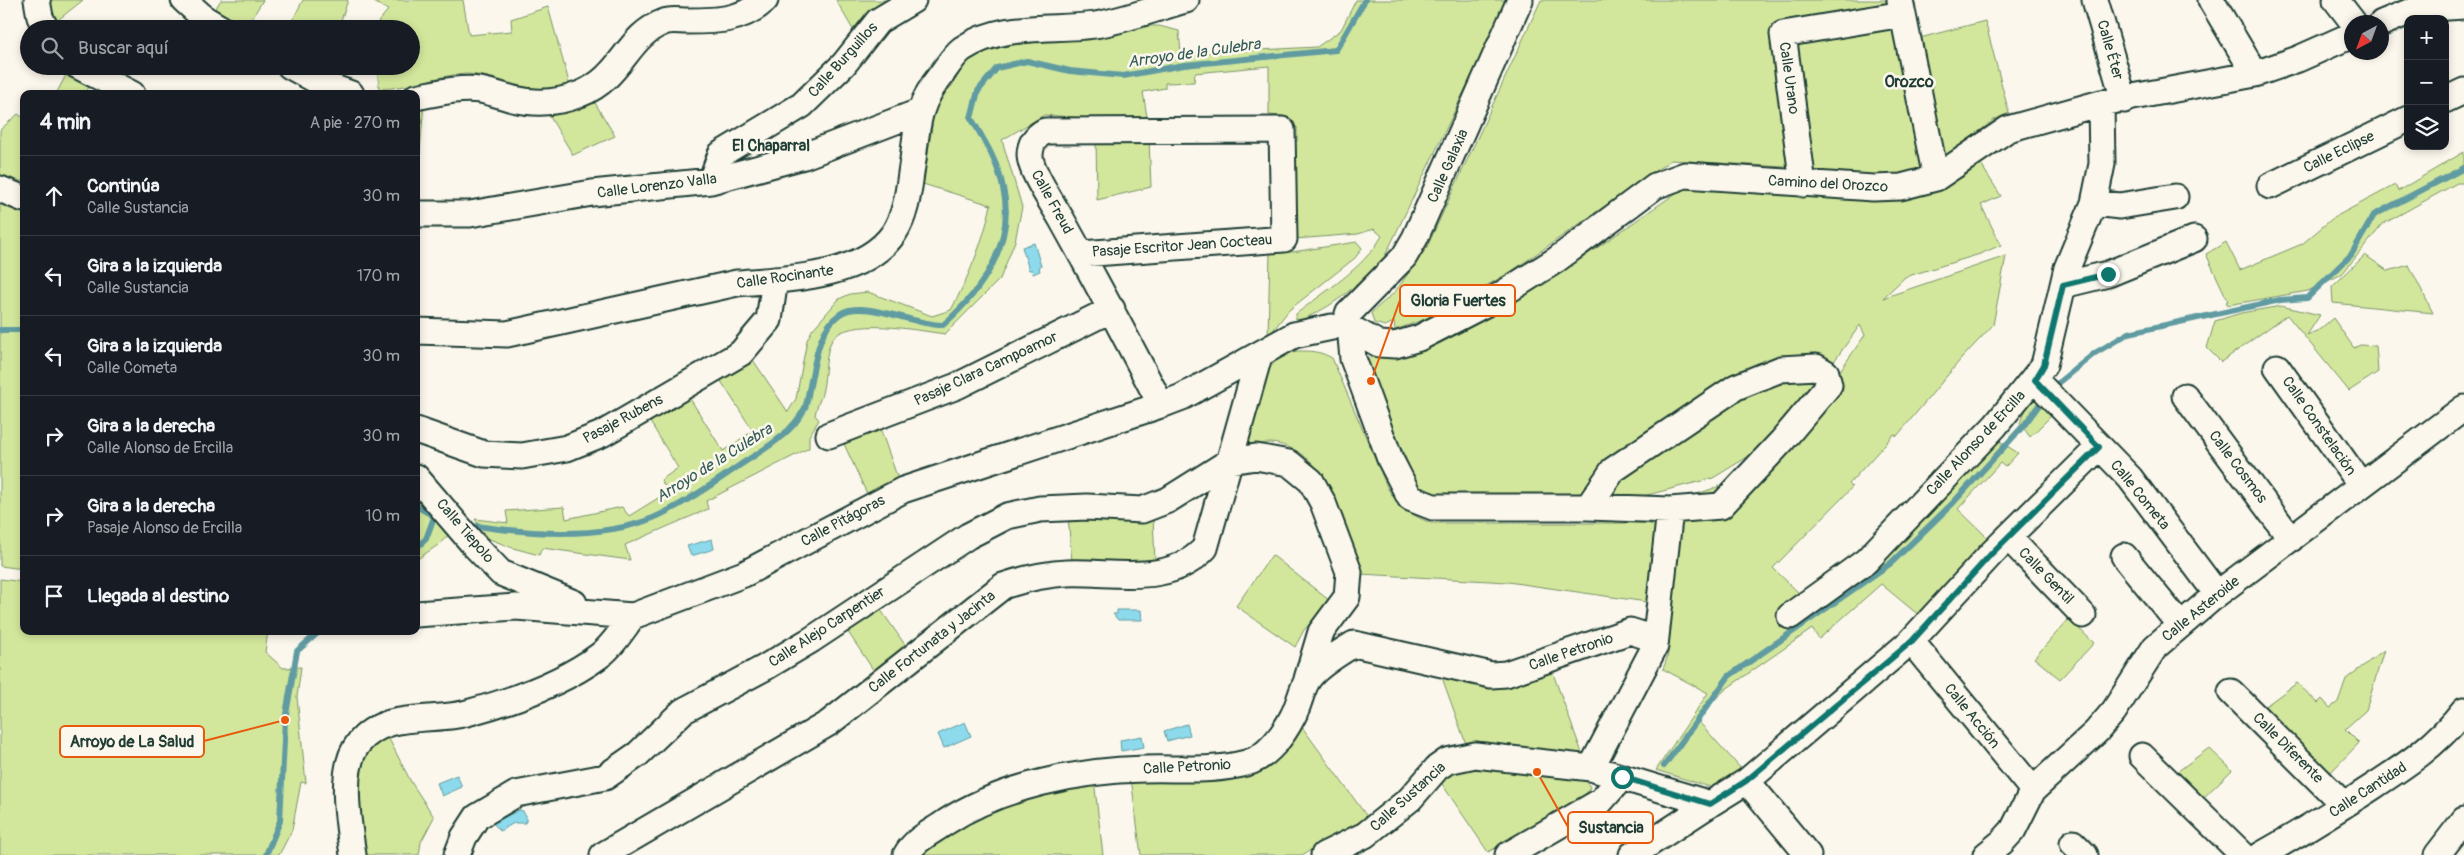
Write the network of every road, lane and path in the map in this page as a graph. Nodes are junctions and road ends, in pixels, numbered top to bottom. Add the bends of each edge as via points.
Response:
1 (37, 0) edge
2 (184, 0) edge
3 (765, 0) edge
4 (913, 0) edge
5 (1186, 0) edge
6 (1520, 0) edge
7 (2095, 0) edge
8 (2211, 0) edge
9 (2336, 0) edge
10 (2464, 6) edge
11 (1901, 7) edge
12 (2348, 15) edge
13 (42, 20) edge
14 (207, 20) edge
15 (2389, 20) edge
16 (2344, 39) edge
17 (2255, 74) junction
18 (95, 75) edge
19 (306, 75) edge
20 (124, 90) edge
21 (339, 90) edge
22 (2464, 91) edge
23 (420, 96) edge
24 (2449, 98) edge
25 (2113, 101) junction
26 (919, 112) junction
27 (2404, 121) edge
28 (1936, 178) junction
29 (711, 181) junction
30 (1803, 184) junction
31 (2270, 186) dead end
32 (0, 189) edge
33 (20, 197) edge
34 (2175, 198) dead end
35 (2094, 202) junction
36 (420, 214) edge
37 (1284, 239) joint
38 (2194, 239) dead end
39 (1081, 254) junction
40 (775, 280) junction
41 (2063, 285) junction
42 (1112, 309) junction
43 (1347, 327) junction
44 (420, 331) edge
45 (1259, 356) junction
46 (2277, 367) dead end
47 (2035, 380) junction
48 (2185, 396) dead end
49 (1161, 405) junction
50 (2464, 408) edge
51 (420, 431) edge
52 (829, 435) dead end
53 (2099, 447) junction
54 (1230, 462) junction
55 (420, 482) edge
56 (2361, 485) junction
57 (1588, 507) junction
58 (1670, 510) junction
59 (2008, 537) junction
60 (2291, 539) junction
61 (2124, 556) dead end
62 (2217, 594) junction
63 (601, 613) junction
64 (420, 614) edge
65 (2083, 615) dead end
66 (633, 616) junction
67 (1790, 616) dead end
68 (2180, 625) junction
69 (1912, 641) junction
70 (1655, 646) junction
71 (1307, 679) junction
72 (2231, 692) dead end
73 (2464, 710) edge
74 (2142, 756) dead end
75 (1591, 768) junction
76 (1622, 777) junction
77 (1746, 781) junction
78 (2033, 790) junction
79 (1710, 804) junction
80 (2344, 805) junction
81 (2464, 820) edge
82 (1645, 851) edge
83 (352, 855) edge
84 (457, 855) edge
85 (602, 855) edge
86 (906, 855) edge
87 (1324, 855) edge
88 (1508, 855) edge
89 (1808, 855) edge
90 (1986, 855) edge
91 (2243, 855) edge
92 (2261, 855) edge
93 (2437, 855) edge

1 - 13 street
2 - 14 street
3 - 23 street via 743,16 720,21 667,21 645,30 602,82 580,94 546,103 515,100 480,90 447,90
4 - 29 street, Calle Burguillos via 878,20 844,64 802,105 722,154
5 - 26 street, Calle Rocinante via 1095,25 1035,27 986,36 961,50 933,85
6 - 43 street, Calle Galaxia via 1415,238 1404,257
7 - 25 street, Calle Éter
8 - 17 street
9 - 12 street
10 - 15 street via 2416,10
11 - 28 street
11 - 30 street, Calle Urano via 1783,34
16 - 17 street, Camino del Orozco
17 - 25 street, Camino del Orozco
18 - 20 street
19 - 21 street
22 - 24 street
25 - 28 street, Camino del Orozco via 2008,129
25 - 35 street, Calle Alonso de Ercilla
26 - 29 street, Calle Lorenzo Valla via 804,156
26 - 40 street, Calle Rocinante via 907,200 895,232 877,252 842,269
27 - 31 street, Calle Eclipse
28 - 30 street, Camino del Orozco via 1901,187
29 - 36 street, Calle Lorenzo Valla via 592,194 470,214
30 - 43 street, Camino del Orozco via 1686,174 1655,186 1556,260 1491,301 1419,338 1395,345 1379,344
32 - 33 street
34 - 35 street via 2120,206
35 - 41 street, Calle Alonso de Ercilla
37 - 39 street, Pasaje Escritor Jean Cocteau
37 - 39 street, Calle Freud via 1282,130 1045,131 1031,146 1031,164
38 - 41 street via 2108,274
39 - 42 street, Calle Freud
40 - 44 street, Calle Rocinante via 737,283 507,334
40 - 51 street, Pasaje Rubens via 769,320 742,353 602,434 567,448 522,456 484,454
41 - 47 street, Calle Alonso de Ercilla via 2044,365
42 - 49 street, Calle Freud
42 - 52 street, Pasaje Clara Campoamor via 957,386
43 - 45 street via 1294,335
43 - 57 street via 1359,378 1390,459 1410,498 1433,507
45 - 49 street, Calle Pitágoras
45 - 54 street, Calle Fortunata y Jacinta
46 - 56 street, Calle Constelación
47 - 53 street, Calle Cometa
47 - 67 street, Calle Alonso de Ercilla via 1866,560
48 - 60 street, Calle Cosmos
49 - 66 street, Calle Pitágoras via 903,490 744,574
50 - 56 street, Calle Asteroide
53 - 59 street
53 - 62 street, Calle Cometa via 2130,478
54 - 71 street via 1256,457 1289,463 1311,482 1324,503 1349,572 1347,597 1321,632
54 - 84 street, Calle Alejo Carpentier via 1168,500 1142,510 1087,506 1040,509 1007,516 968,536 811,640 683,711 638,754 605,777 516,794 477,817
54 - 85 street, Calle Fortunata y Jacinta via 1206,548 1194,560 1165,572 1135,575 1068,573 1029,577 1003,586 829,723
55 - 63 street, Calle Tiepolo via 501,573
56 - 60 street, Calle Asteroide
57 - 58 street
57 - 58 street via 1613,470 1736,387 1781,369 1816,367 1826,373 1829,386 1721,506
58 - 70 street
59 - 65 street, Calle Gentil
59 - 69 street
60 - 62 street, Calle Asteroide
61 - 68 street
62 - 68 street, Calle Asteroide
63 - 64 street, Calle Pitágoras via 516,607
63 - 66 street, Calle Pitágoras
66 - 83 street via 600,655 557,682 466,713 385,723 369,732 357,745 348,775
68 - 78 street, Calle Asteroide via 2154,647 2114,711 2096,732
69 - 77 street
69 - 78 street, Calle Acción
70 - 71 street, Calle Petronio via 1649,637 1630,631 1506,674 1491,675 1354,644 1336,654
70 - 75 street
71 - 86 street, Calle Petronio via 1294,716 1280,737 1266,752 1249,762 1221,769 1142,769 1058,778 970,807 912,844
72 - 80 street, Calle Diferente
73 - 80 street, Calle Cantidad via 2449,730 2422,754
74 - 91 street
75 - 76 street, Calle Sustancia
75 - 87 street, Calle Sustancia via 1475,755 1447,761 1428,776 1410,799 1365,835
76 - 79 street, Calle Sustancia
76 - 88 street via 1601,801
77 - 79 street
77 - 89 street
78 - 90 street, Calle Asteroide via 2012,830
79 - 82 street
80 - 92 street, Calle Cantidad
81 - 93 street

